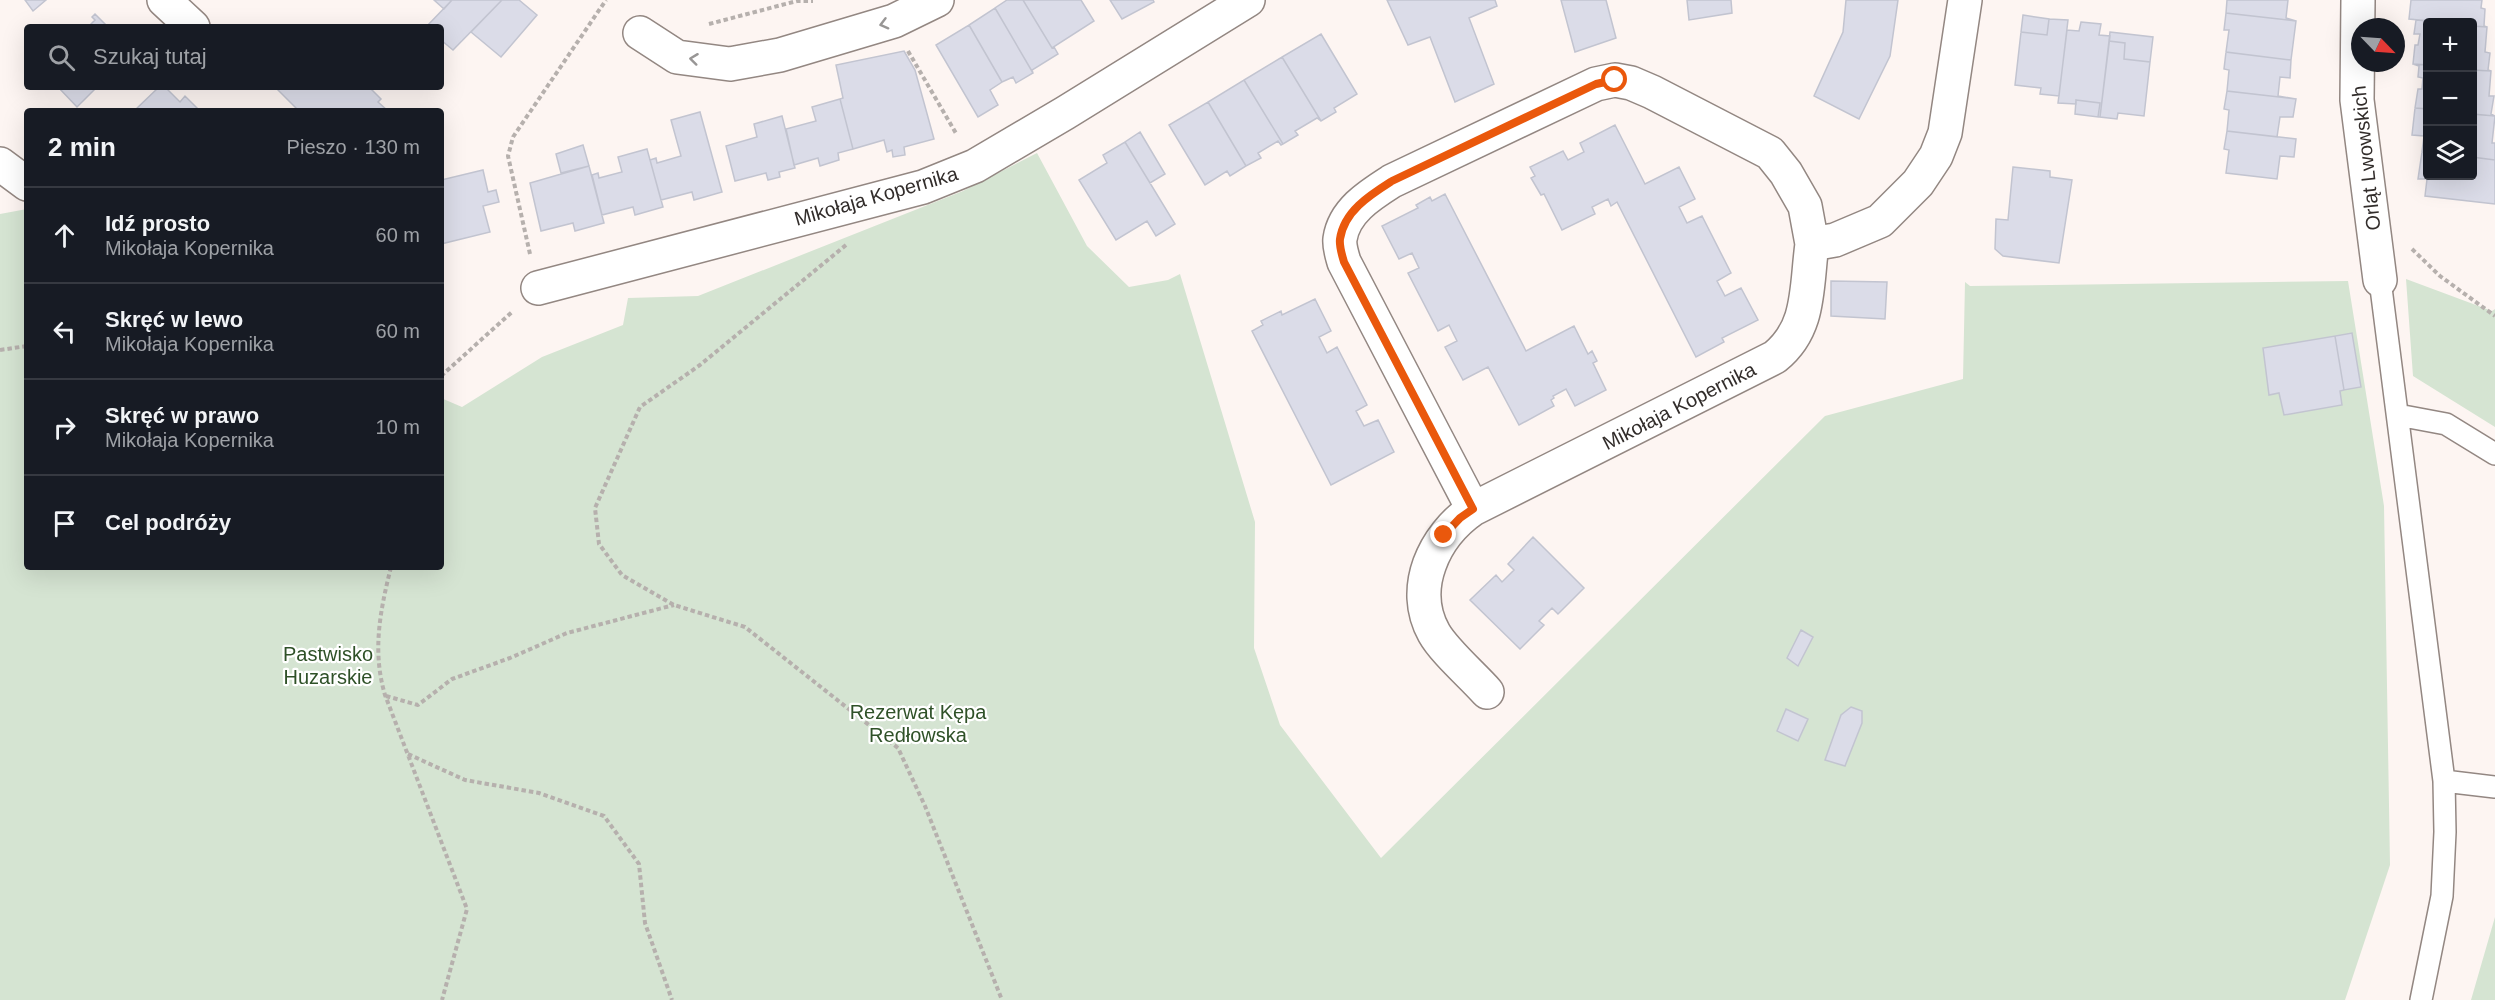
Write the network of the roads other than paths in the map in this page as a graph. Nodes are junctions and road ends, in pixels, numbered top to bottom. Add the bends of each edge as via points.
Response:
1 (164, 0) edge
2 (937, 0) edge
3 (1248, 0) edge
4 (1965, 0) edge
5 (2358, 0) edge
6 (190, 24) edge
7 (640, 33) dead end
8 (0, 164) edge
9 (24, 182) edge
10 (1812, 244) junction
11 (2380, 280) joint
12 (538, 288) road end
13 (2398, 415) junction
14 (2495, 454) edge
15 (1473, 509) junction
16 (1487, 692) dead end
17 (2444, 782) junction
18 (2495, 788) edge
19 (2421, 1000) edge

1 - 6 street
2 -> 7 street via 894,21 780,55 730,64 677,57
3 - 12 street, Mikołaja Kopernika via 975,166 923,187
4 - 10 street via 1945,133 1936,156 1918,183 1880,221 1835,240
5 - 11 street, Orląt Lwowskich via 2357,100
8 - 9 street
10 - 15 street, Mikołaja Kopernika via 1799,329 1775,357
10 - 15 street, Mikołaja Kopernika via 1805,206 1770,153 1652,92 1615,80 1596,84 1392,181 1367,197 1343,228 1340,241 1344,262
11 - 13 lane
13 - 14 lane via 2446,424
13 - 17 lane
15 - 16 street, Mikołaja Kopernika via 1444,535 1430,560 1423,586 1425,613 1435,635
17 - 18 lane
17 - 19 lane via 2442,896

